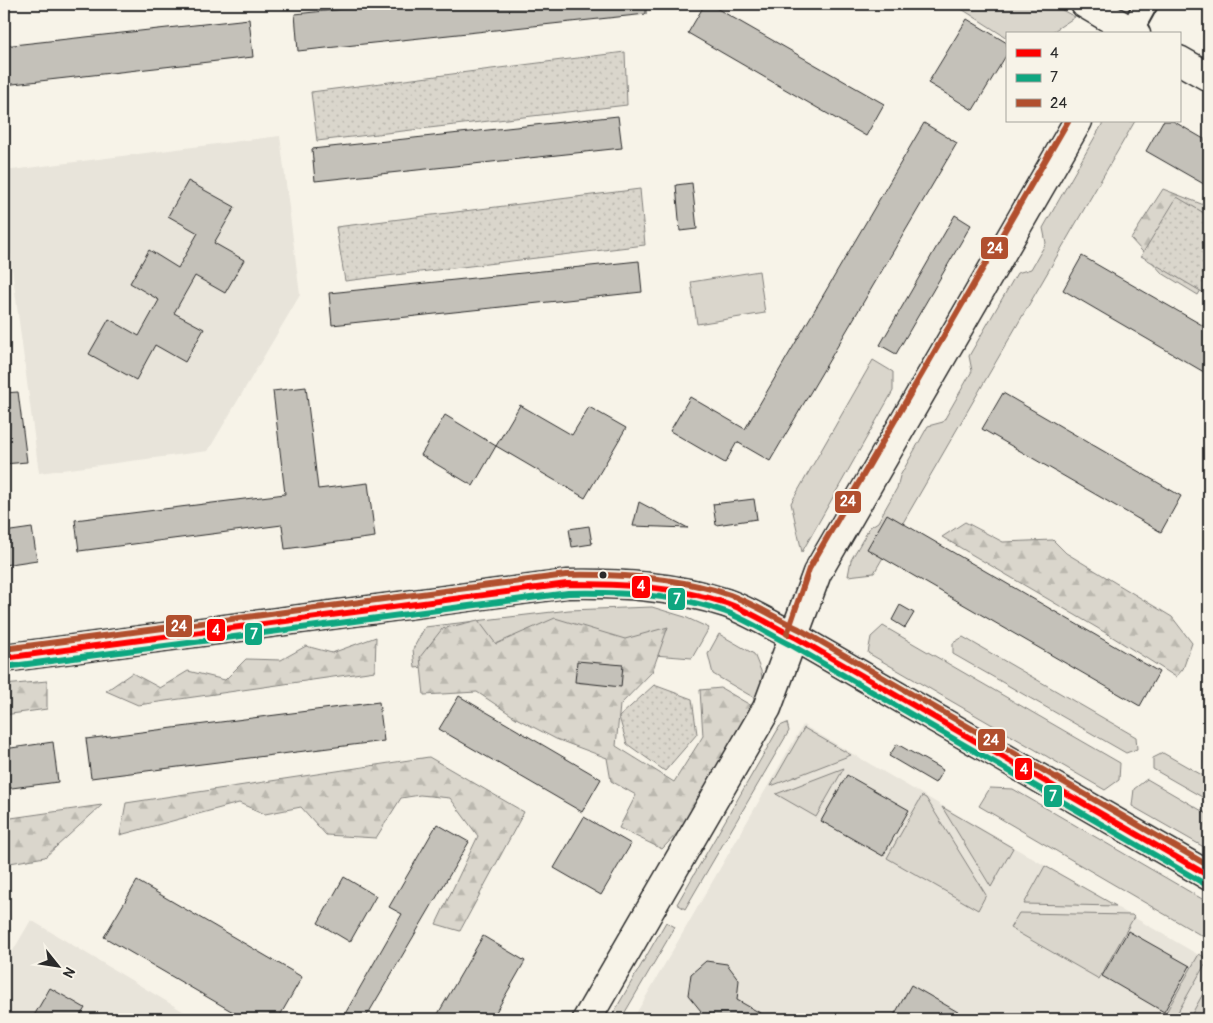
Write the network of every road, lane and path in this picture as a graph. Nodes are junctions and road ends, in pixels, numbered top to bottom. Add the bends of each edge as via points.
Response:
1 (1085, 4) edge
2 (1146, 4) edge
3 (1130, 32) edge
4 (1132, 32) edge
5 (1180, 61) edge
6 (1209, 77) edge
7 (1077, 122) edge
8 (795, 637) junction
9 (4, 658) edge
10 (1209, 876) edge
11 (587, 1019) edge

1 - 3 main road
2 - 4 street
5 - 6 main road
7 - 8 main road via 818,573
8 - 9 main road via 728,604 688,592 611,583 567,584
8 - 10 main road
8 - 11 main road via 767,708

